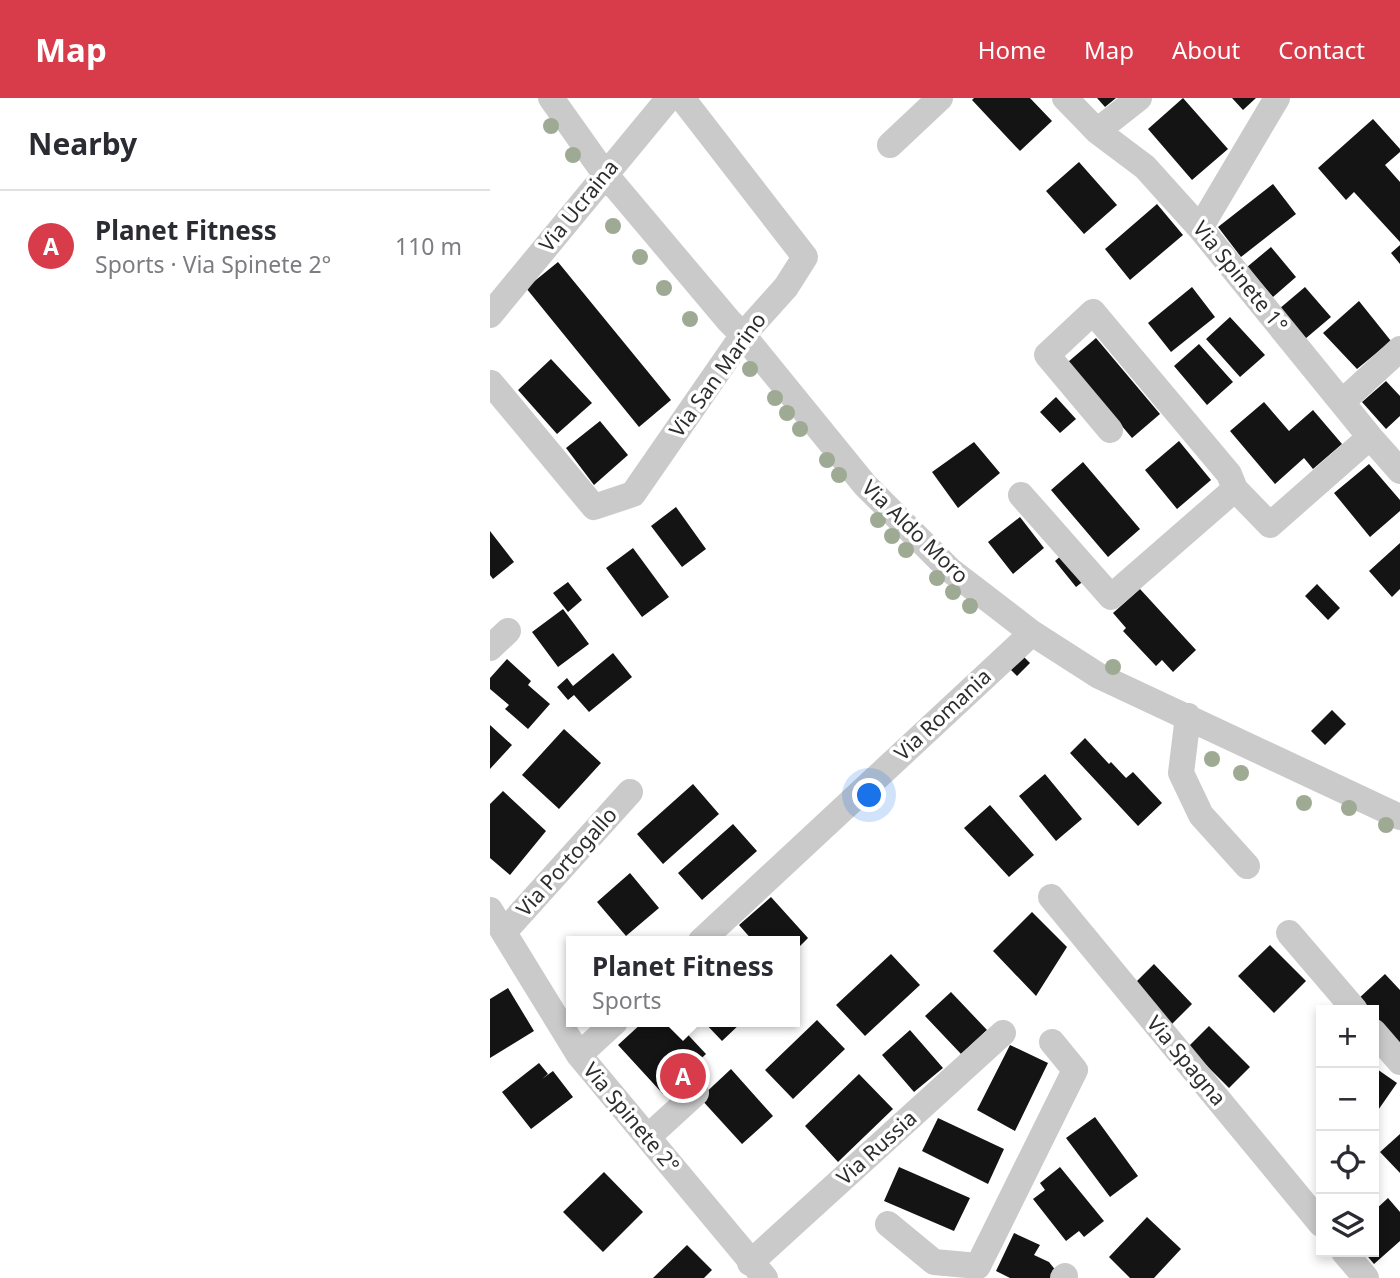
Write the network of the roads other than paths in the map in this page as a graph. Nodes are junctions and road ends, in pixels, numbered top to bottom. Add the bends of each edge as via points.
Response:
1 (551, 98) edge
2 (669, 98) edge
3 (682, 98) edge
4 (940, 98) edge
5 (1065, 98) edge
6 (1139, 98) edge
7 (1277, 98) edge
8 (1097, 131) junction
9 (890, 145) dead end
10 (605, 174) junction
11 (1200, 228) junction
12 (490, 315) edge
13 (743, 335) junction
14 (1400, 349) edge
15 (491, 383) edge
16 (1342, 402) junction
17 (1110, 430) dead end
18 (1370, 437) junction
19 (1400, 471) edge
20 (1236, 489) junction
21 (1021, 495) dead end
22 (1032, 633) junction
23 (1188, 716) junction
24 (631, 792) dead end
25 (1400, 817) edge
26 (1247, 866) dead end
27 (1051, 897) dead end
28 (497, 921) edge
29 (1289, 933) dead end
30 (706, 936) edge
31 (1351, 1005) edge
32 (610, 1027) edge
33 (1003, 1033) dead end
34 (1379, 1038) edge
35 (1052, 1042) dead end
36 (579, 1055) junction
37 (1400, 1062) edge
38 (696, 1093) dead end
39 (648, 1138) junction
40 (1316, 1218) edge
41 (888, 1224) dead end
42 (1348, 1257) edge
43 (757, 1270) edge
44 (933, 1273) edge
45 (1366, 1278) edge

1 - 10 street, Via Aldo Moro
2 - 10 street, Via Ucraina
3 - 13 street, Via San Marino via 804,257 786,287
4 - 9 street
5 - 8 street, Via Spinete 1°
6 - 8 street
7 - 11 street
8 - 11 street, Via Spinete 1° via 1145,167
10 - 12 street, Via Ucraina
10 - 13 street, Via Aldo Moro
11 - 16 street, Via Spinete 1°
13 - 15 street, Via San Marino via 633,494 594,507
13 - 22 street, Via Aldo Moro via 865,485 950,570
14 - 16 street
16 - 18 street, Via Spinete 1°
17 - 20 street via 1046,355 1093,312 1229,474
18 - 19 street, Via Spinete 1°
18 - 20 street via 1270,525
20 - 21 street via 1111,597
22 - 23 street, Via Aldo Moro via 1099,676
22 - 30 street, Via Romania
23 - 25 street, Via Aldo Moro
23 - 26 street via 1181,773 1201,815
24 - 28 street, Via Portogallo
27 - 40 street, Via Spagna
28 - 36 street, Via Spinete 2°
29 - 31 street
32 - 36 street
33 - 43 street, Via Russia
34 - 37 street
35 - 44 street via 1076,1070 978,1266
36 - 39 street, Via Spinete 2°
38 - 39 street
39 - 43 street, Via Spinete 2°
41 - 44 street
42 - 45 street

